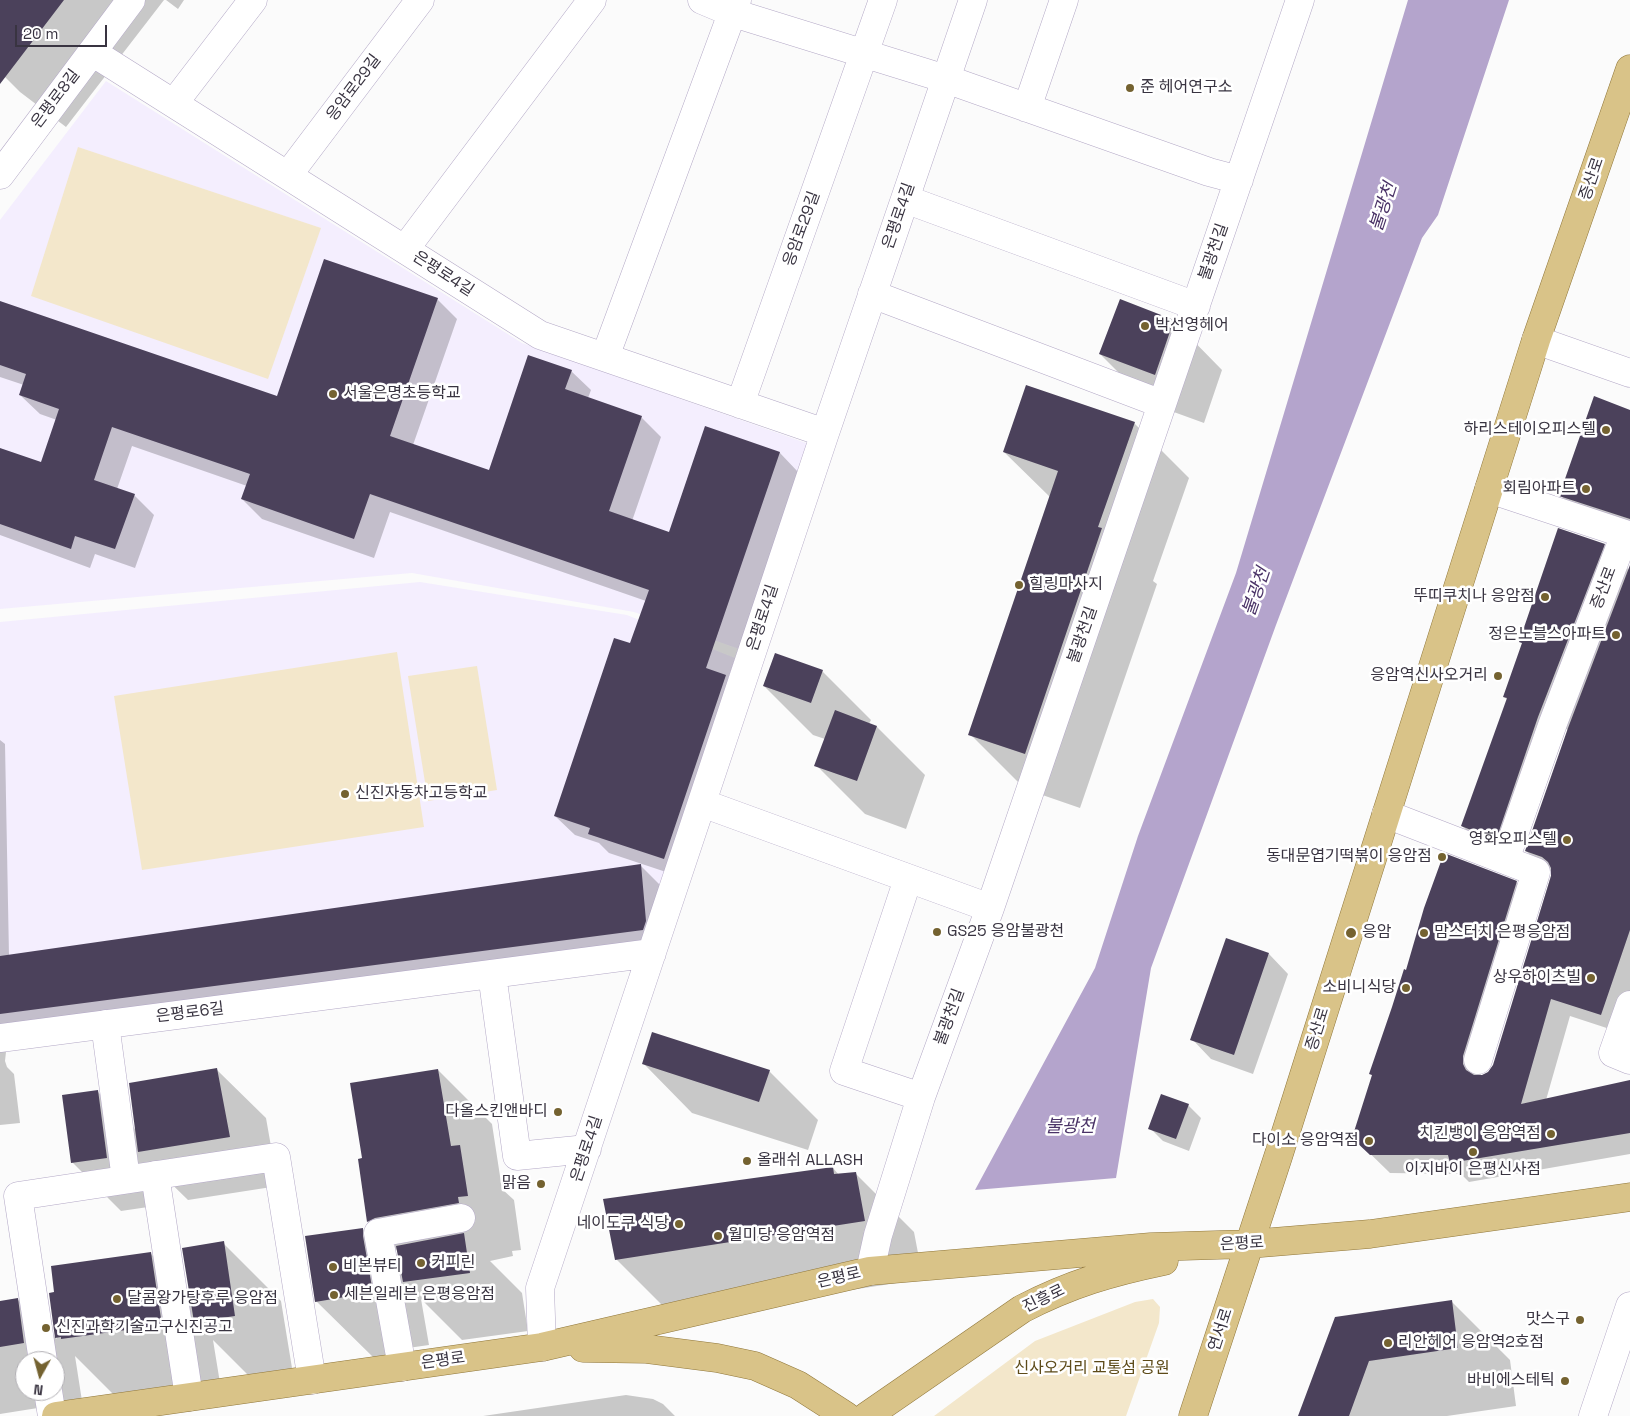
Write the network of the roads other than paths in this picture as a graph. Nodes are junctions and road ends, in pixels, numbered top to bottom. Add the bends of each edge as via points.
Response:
1 (131, 0) edge
2 (253, 0) edge
3 (420, 0) edge
4 (592, 0) edge
5 (702, 0) edge
6 (883, 0) edge
7 (973, 0) edge
8 (1064, 0) edge
9 (1300, 0) edge
10 (735, 6) edge
11 (92, 52) junction
12 (865, 54) junction
13 (1630, 69) edge
14 (946, 79) junction
15 (174, 103) junction
16 (1027, 108) junction
17 (0, 175) edge
18 (288, 175) junction
19 (1239, 180) junction
20 (905, 199) junction
21 (405, 249) junction
22 (872, 294) junction
23 (1196, 306) junction
24 (1536, 340) junction
25 (605, 357) junction
26 (1630, 373) edge
27 (740, 404) junction
28 (1162, 404) junction
29 (825, 433) junction
30 (1489, 489) junction
31 (702, 803) junction
32 (1386, 814) junction
33 (1504, 860) junction
34 (908, 879) junction
35 (990, 908) junction
36 (652, 953) junction
37 (492, 974) junction
38 (1630, 1005) edge
39 (105, 1024) junction
40 (0, 1038) edge
41 (1622, 1056) edge
42 (1478, 1060) dead end
43 (921, 1096) junction
44 (587, 1149) junction
45 (155, 1175) junction
46 (126, 1179) junction
47 (1630, 1197) edge
48 (461, 1218) dead end
49 (1249, 1244) junction
50 (870, 1271) junction
51 (1630, 1307) edge
52 (542, 1347) junction
53 (42, 1351) edge
54 (402, 1367) junction
55 (312, 1380) junction
56 (189, 1397) junction
57 (50, 1401) edge
58 (52, 1416) edge
59 (56, 1416) edge
60 (846, 1416) edge
61 (867, 1416) edge
62 (1193, 1416) edge
63 (1593, 1416) edge

1 - 11 street, 은평로8길
2 - 15 street
3 - 18 street, 응암로29길
4 - 21 street
5 - 10 street
6 - 12 street, 응암로29길
7 - 14 street, 은평로4길
8 - 16 street
9 - 19 street, 불광천길
10 - 12 street
10 - 25 street
11 - 15 street, 은평로4길
11 - 17 street, 은평로8길
12 - 14 street
12 - 27 street, 응암로29길
13 - 24 main road, 증산로
14 - 16 street
14 - 20 street, 은평로4길
15 - 18 street, 은평로4길
16 - 19 street
18 - 21 street, 은평로4길
19 - 23 street, 불광천길
20 - 22 street, 은평로4길
20 - 23 street
21 - 25 street, 은평로4길 via 540,336
22 - 28 street
22 - 29 street, 은평로4길
23 - 28 street, 불광천길
24 - 26 street
24 - 30 main road, 증산로
25 - 27 street, 은평로4길
27 - 29 street, 은평로4길
28 - 35 street, 불광천길
29 - 31 street, 은평로4길
30 - 32 main road, 증산로
30 - 33 street, 증산로 via 1625,534
31 - 34 street
31 - 36 street, 은평로4길
32 - 33 street
32 - 49 main road, 증산로
33 - 42 street via 1536,872
34 - 35 street
34 - 43 street via 844,1071
35 - 43 street, 불광천길
36 - 37 street
36 - 44 street, 은평로4길
37 - 39 street, 은평로6길
37 - 44 street via 517,1156
38 - 41 street
39 - 40 street, 은평로6길
39 - 46 street
43 - 50 street, 불광천길
44 - 52 street, 은평로4길 via 540,1288
45 - 46 street
45 - 55 street via 276,1157
45 - 56 street
46 - 53 street via 18,1196
47 - 49 main road, 은평로 via 1370,1234
48 - 54 street via 378,1233
49 - 50 main road, 은평로 via 1151,1247
49 - 61 main road, 진흥로 via 1105,1274 1042,1299
49 - 62 main road, 연서로
50 - 52 main road, 은평로
51 - 63 street
52 - 54 main road, 은평로
52 - 60 main road via 647,1349 754,1366 798,1385
54 - 55 main road, 은평로
55 - 56 main road, 은평로
56 - 59 main road, 은평로
57 - 58 street

